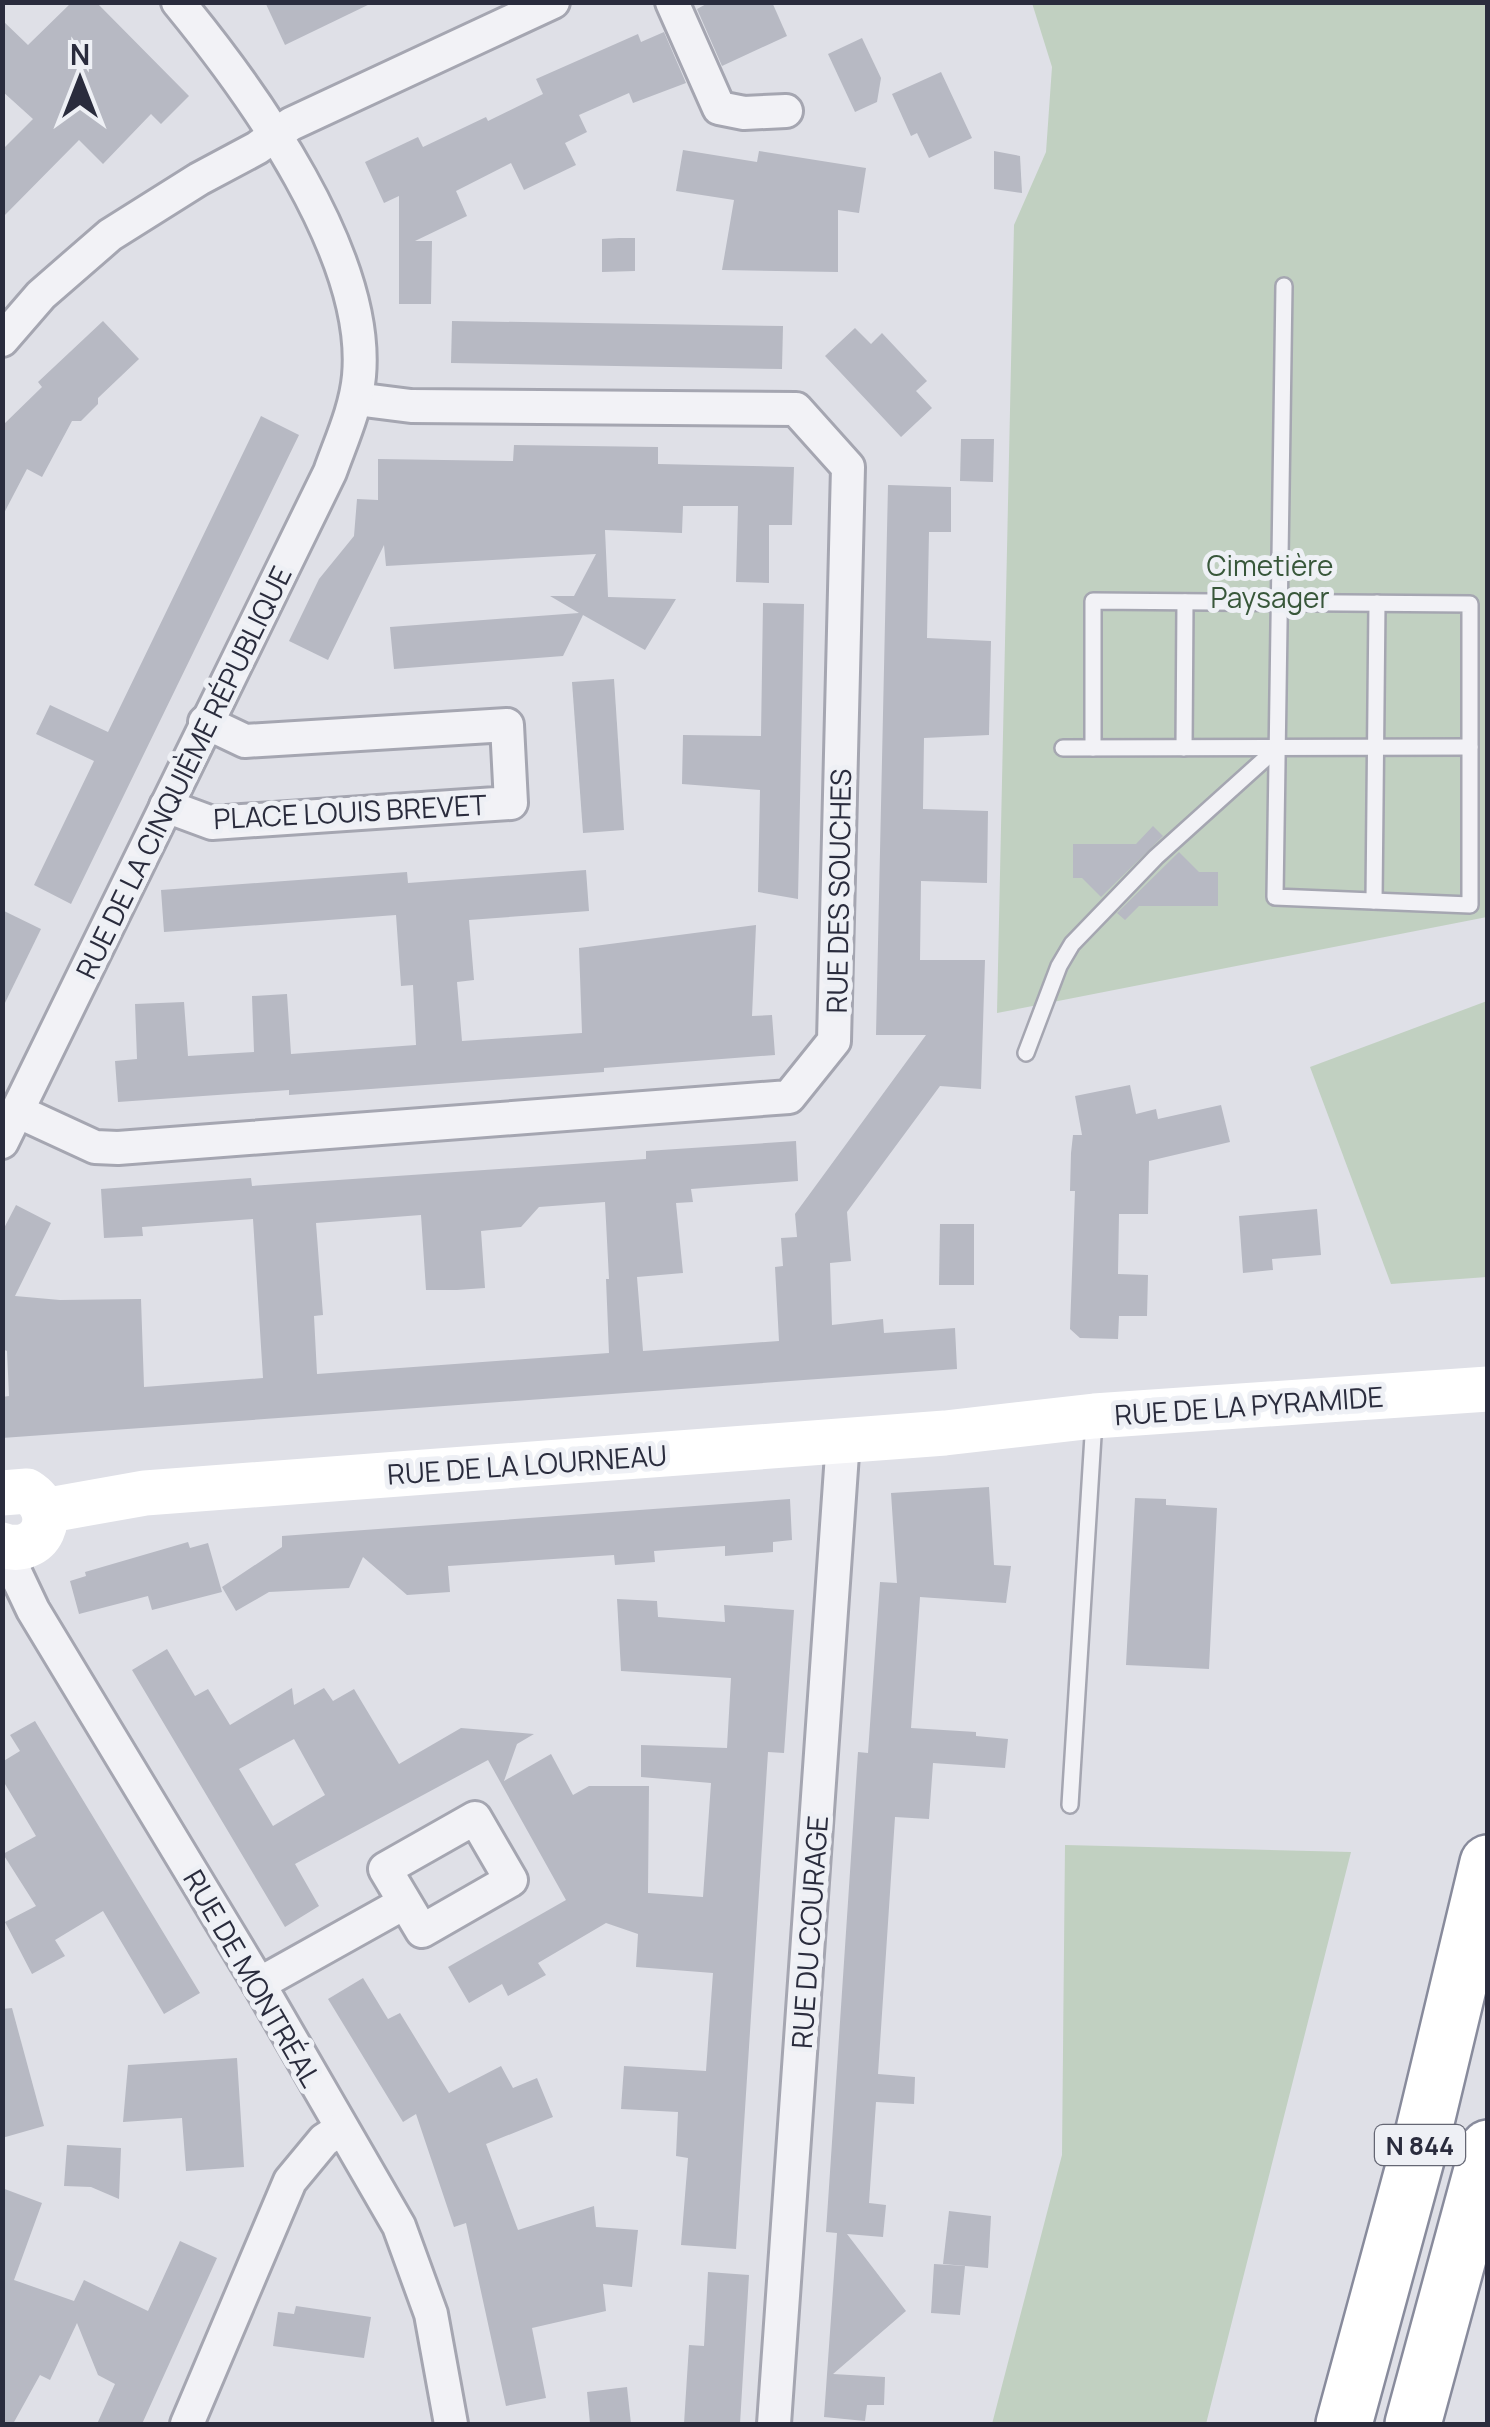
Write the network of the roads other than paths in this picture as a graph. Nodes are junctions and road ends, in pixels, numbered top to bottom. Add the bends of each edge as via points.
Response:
1 (178, 2) edge
2 (553, 2) edge
3 (672, 2) edge
4 (786, 111) dead end
5 (275, 134) junction
6 (1284, 286) dead end
7 (2, 340) edge
8 (356, 399) junction
9 (1184, 602) junction
10 (1279, 602) junction
11 (1377, 603) junction
12 (205, 722) junction
13 (1375, 747) junction
14 (1470, 747) junction
15 (1062, 748) dead end
16 (1093, 748) junction
17 (1184, 748) junction
18 (1277, 748) junction
19 (166, 806) junction
20 (1374, 901) junction
21 (1026, 1053) dead end
22 (17, 1112) junction
23 (2, 1142) edge
24 (1475, 1390) edge
25 (1094, 1416) junction
26 (1012, 1424) joint
27 (843, 1440) junction
28 (2, 1493) edge
29 (44, 1511) junction
30 (8, 1547) edge
31 (1070, 1805) dead end
32 (1488, 1863) edge
33 (404, 1903) dead end
34 (258, 1984) junction
35 (341, 2129) junction
36 (1488, 2148) edge
37 (187, 2424) edge
38 (451, 2424) edge
39 (774, 2424) edge
40 (1344, 2424) edge
41 (1414, 2424) edge

1 - 5 street, RUE DE LA CINQUIÈME RÉPUBLIQUE
2 - 5 street
3 - 4 street via 719,108
5 - 7 street via 110,236 41,295
5 - 8 street, RUE DE LA CINQUIÈME RÉPUBLIQUE via 354,300
6 - 10 lane
8 - 12 street, RUE DE LA CINQUIÈME RÉPUBLIQUE via 330,472
8 - 22 street, RUE DES SOUCHES via 412,406 796,409 848,467 834,1040 789,1097 118,1148 95,1147
9 - 10 lane
9 - 16 lane via 1093,601
9 - 17 lane
10 - 11 lane
10 - 18 lane
11 - 13 lane
11 - 14 lane via 1470,604
12 - 19 street, RUE DE LA CINQUIÈME RÉPUBLIQUE
12 - 19 street, PLACE LOUIS BREVET via 245,741 507,724 511,803 212,823
13 - 14 lane
13 - 18 lane
13 - 20 lane
14 - 20 lane via 1470,905
15 - 16 lane
16 - 17 lane
17 - 18 lane
18 - 20 lane via 1275,896
18 - 21 lane via 1072,944
19 - 22 street, RUE DE LA CINQUIÈME RÉPUBLIQUE
22 - 23 street, RUE DE LA CINQUIÈME RÉPUBLIQUE
24 - 25 street, RUE DE LA PYRAMIDE
25 - 26 street, RUE DE LA PYRAMIDE
25 - 31 lane
26 - 27 street, RUE DE LA LOURNEAU
27 - 29 street, RUE DE LA LOURNEAU via 145,1493
27 - 39 street, RUE DU COURAGE
28 - 29 street via 27,1491
29 - 30 street via 41,1534 30,1545
30 - 34 street, RUE DE MONTRÉAL via 33,1610
32 - 40 highway, N 844
33 - 34 street
34 - 35 street, RUE DE MONTRÉAL
35 - 37 street via 290,2181
35 - 38 street, RUE DE MONTRÉAL via 398,2226 431,2314
36 - 41 highway, N 844

